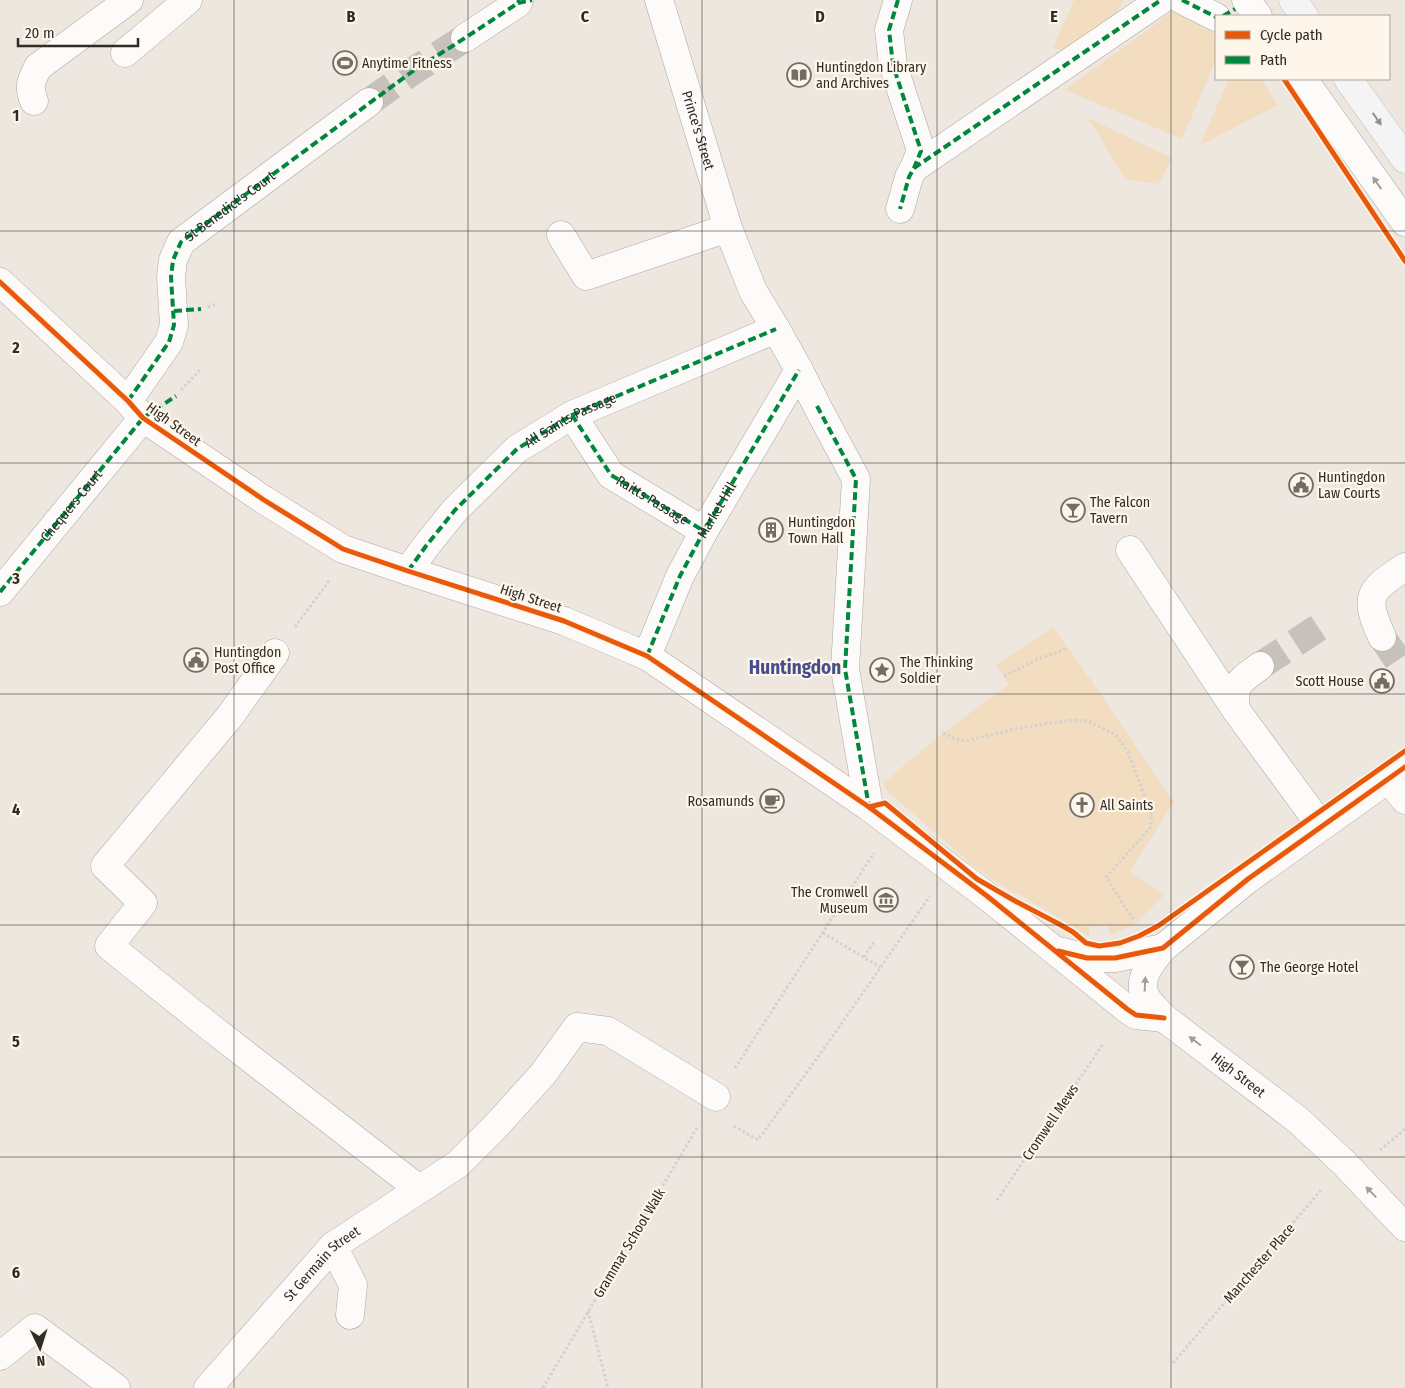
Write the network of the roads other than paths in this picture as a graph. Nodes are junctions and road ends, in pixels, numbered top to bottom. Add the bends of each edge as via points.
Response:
1 (129, 0) edge
2 (188, 0) edge
3 (659, 0) edge
4 (898, 0) edge
5 (1161, 0) edge
6 (1182, 0) edge
7 (1293, 0) edge
8 (523, 1) edge
9 (1236, 12) edge
10 (1303, 15) edge
11 (465, 38) tunnel mouth
12 (125, 53) dead end
13 (1304, 80) edge
14 (1349, 80) edge
15 (34, 101) dead end
16 (369, 102) tunnel mouth
17 (1405, 158) edge
18 (914, 168) junction
19 (900, 209) dead end
20 (1405, 222) edge
21 (728, 228) junction
22 (561, 235) dead end
23 (0, 282) edge
24 (776, 329) junction
25 (799, 370) junction
26 (136, 410) junction
27 (572, 415) junction
28 (704, 531) junction
29 (1130, 550) dead end
30 (1405, 567) edge
31 (408, 571) junction
32 (0, 592) edge
33 (1382, 637) tunnel mouth
34 (275, 653) road end
35 (647, 656) junction
36 (1260, 666) tunnel mouth
37 (1236, 710) junction
38 (1396, 773) edge
39 (1405, 800) edge
40 (869, 807) junction
41 (1321, 826) junction
42 (1163, 948) junction
43 (1054, 950) junction
44 (1164, 1018) junction
45 (711, 1104) road end
46 (419, 1189) junction
47 (1405, 1226) edge
48 (333, 1246) junction
49 (350, 1315) dead end
50 (0, 1356) edge
51 (116, 1388) edge
52 (208, 1388) edge

1 - 15 street via 38,67 31,80 30,91
2 - 12 street
3 - 21 street, Prince's Street
4 - 18 street via 889,30 893,65 921,151
5 - 18 street
6 - 9 street
7 - 10 main road
8 - 11 street
20 -> 13 street
14 -> 17 main road
16 - 26 street, St Benedict's Court via 181,242 173,260 171,277 174,325
18 - 19 street
21 - 22 street via 586,276
21 - 24 street, Prince's Street via 753,292
23 - 26 street, High Street
24 - 25 street
24 - 27 street, All Saints Passage
25 - 28 street, Market Hill
25 - 40 street via 856,479 845,669
26 - 31 street, High Street via 264,500 349,551
26 - 32 street, Chequers Court
27 - 28 street, Raitts Passage via 611,475
27 - 31 street, All Saints Passage via 517,449 455,510
28 - 35 street, Market Hill via 680,576
29 - 37 street
30 - 33 street via 1381,583 1370,603
31 - 35 street, High Street via 564,621
34 - 46 street via 230,716 105,866 143,902 109,946
35 - 40 street, High Street
36 - 37 street via 1239,682
37 - 41 street
38 - 39 street
38 - 41 street
40 - 43 street, High Street
41 - 42 street
42 - 43 street, High Street via 1115,958 1087,958
44 -> 42 street via 1146,998 1143,983
43 - 44 street, High Street via 1126,1009 1136,1014
47 -> 44 street, High Street via 1298,1120
45 - 46 street, St Germain Street via 608,1031 577,1028 543,1074 496,1126 458,1164
46 - 48 street, St Germain Street
48 - 49 street via 353,1285
48 - 52 street, St Germain Street
50 - 51 street via 35,1328

